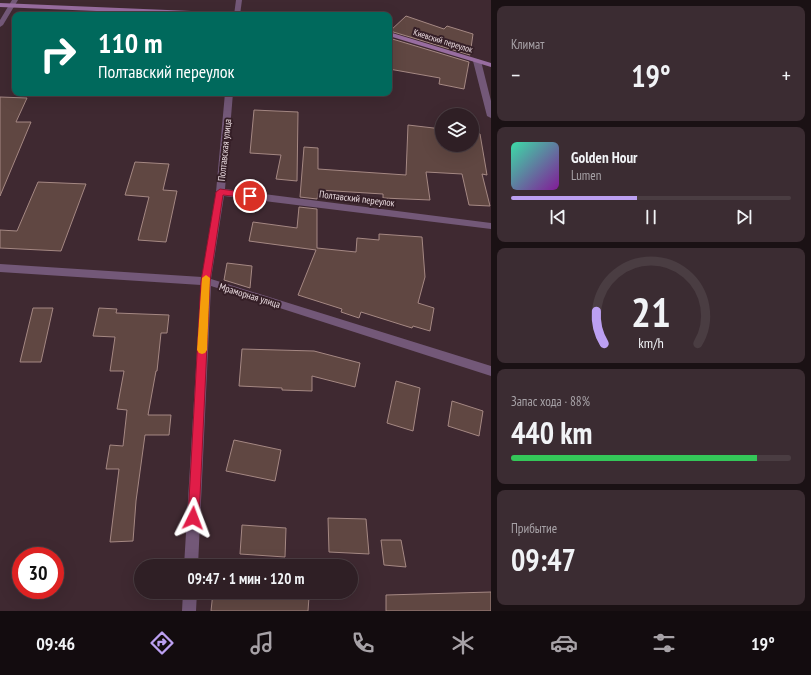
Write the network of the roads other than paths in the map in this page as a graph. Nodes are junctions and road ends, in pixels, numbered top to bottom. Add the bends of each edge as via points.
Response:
1 (239, 0) edge
2 (14, 3) edge
3 (0, 5) edge
4 (182, 12) edge
5 (238, 12) edge
6 (0, 25) edge
7 (392, 35) edge
8 (477, 61) junction
9 (491, 65) edge
10 (229, 96) edge
11 (491, 116) edge
12 (220, 192) junction
13 (491, 226) edge
14 (0, 268) edge
15 (206, 281) junction
16 (491, 371) edge
17 (191, 559) edge
18 (190, 599) edge
19 (189, 611) edge

1 - 5 street
2 - 3 street
2 - 4 street
2 - 6 street
7 - 8 street, Киевский переулок
8 - 9 street, Киевский переулок
8 - 11 street
10 - 12 street, Полтавская улица
12 - 13 street, Полтавский переулок
12 - 15 street, Полтавская улица
14 - 15 street, Мраморная улица
15 - 16 street, Мраморная улица
15 - 17 street, Полтавская улица
18 - 19 street

